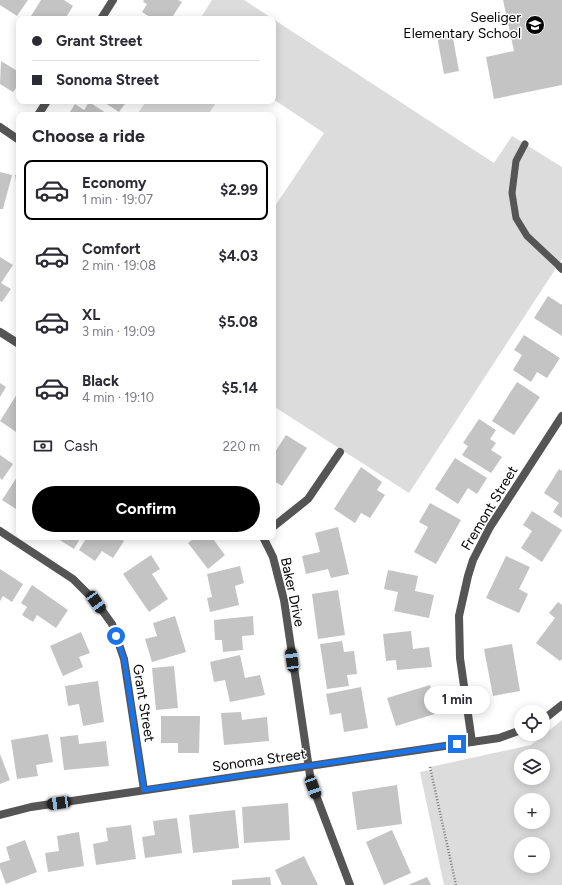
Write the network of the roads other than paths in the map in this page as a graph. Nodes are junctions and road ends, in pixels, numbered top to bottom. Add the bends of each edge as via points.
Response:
1 (113, 0) edge
2 (102, 16) edge
3 (0, 127) edge
4 (16, 138) edge
5 (525, 144) dead end
6 (561, 268) edge
7 (0, 332) edge
8 (16, 342) edge
9 (562, 416) edge
10 (340, 452) dead end
11 (276, 525) edge
12 (0, 531) edge
13 (264, 540) edge
14 (562, 705) edge
15 (550, 714) edge
16 (514, 733) edge
17 (472, 742) junction
18 (308, 766) junction
19 (144, 790) junction
20 (0, 815) edge
21 (350, 885) edge

1 - 2 street
3 - 4 street
5 - 6 lane via 516,161 512,193 516,218 527,236
7 - 8 street
9 - 17 street, Fremont Street via 490,526 472,560 460,616 460,658
10 - 11 street via 308,499
12 - 19 street, Grant Street via 73,579 96,602 112,624 124,659
13 - 18 street, Baker Drive via 273,557 284,600
14 - 15 street
16 - 17 street, Sonoma Street via 499,738
17 - 18 street, Sonoma Street
18 - 19 street, Sonoma Street
18 - 21 street, Baker Drive via 315,794
19 - 20 street, Sonoma Street via 31,807

